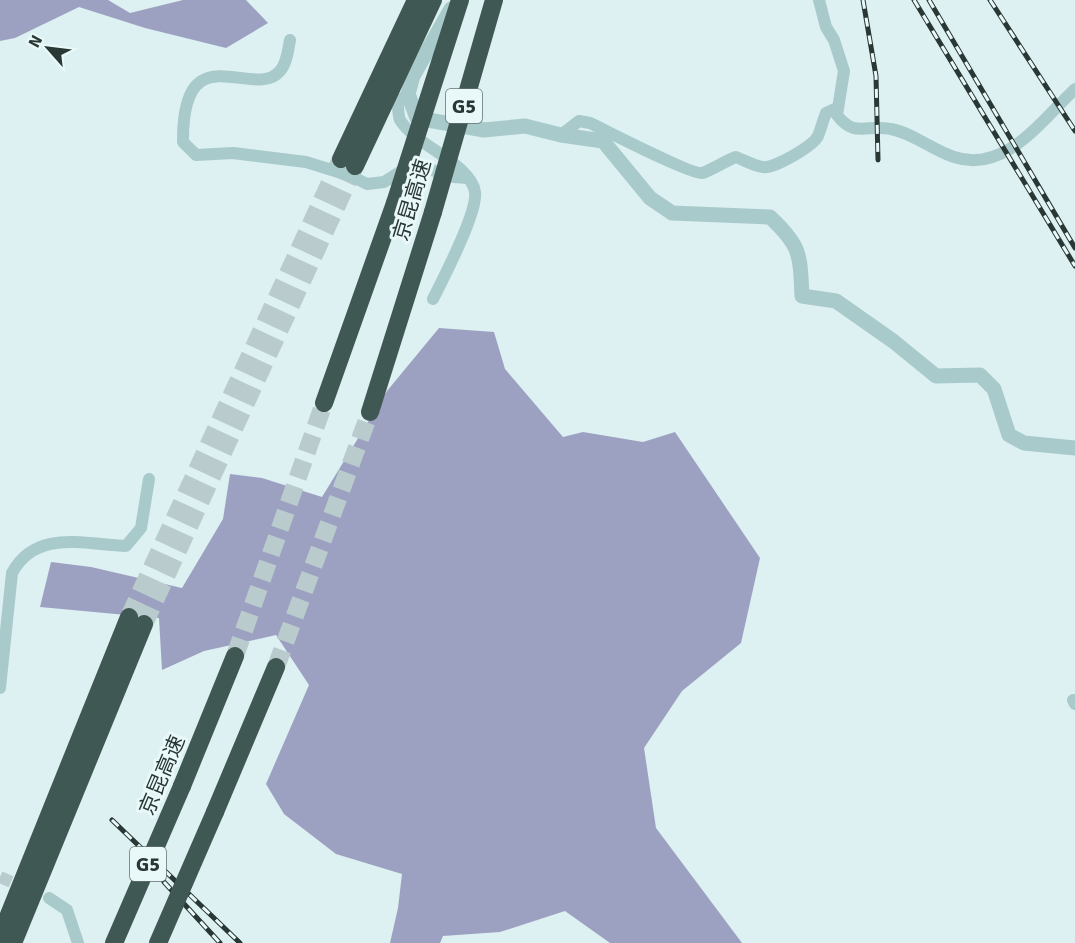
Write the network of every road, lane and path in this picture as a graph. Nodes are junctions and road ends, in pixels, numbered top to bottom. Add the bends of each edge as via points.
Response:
1 (416, 0) edge
2 (433, 0) edge
3 (458, 0) edge
4 (494, 0) edge
5 (819, 0) edge
6 (290, 40) dead end
7 (1075, 89) edge
8 (408, 94) junction
9 (837, 108) junction
10 (561, 135) junction
11 (467, 178) junction
12 (433, 299) dead end
13 (324, 403) tunnel mouth
14 (370, 412) tunnel mouth
15 (1075, 448) edge
16 (149, 479) dead end
17 (235, 656) tunnel mouth
18 (276, 667) tunnel mouth
19 (0, 688) edge
20 (50, 898) dead end
21 (0, 937) edge
22 (13, 943) edge
23 (78, 943) edge
24 (114, 943) edge
25 (158, 943) edge

1 - 2 highway via 348,163
3 - 8 street via 413,76
3 - 13 highway, 京昆高速 / G5, bridge via 395,203
4 - 14 highway, 京昆高速 / G5, bridge
5 - 9 street via 844,72
6 - 11 street via 279,73 261,79 212,77 192,90 183,111 183,142 196,155 233,153 306,162 367,184 384,182 403,170 419,166
7 - 9 street via 1026,138 993,158 976,162 954,157 891,129 858,130 844,125
8 - 10 street via 417,118 483,130 525,126
8 - 11 street via 398,102 399,118 415,137 446,156
9 - 10 street via 825,113 818,137 807,148 774,167 762,167 736,157 701,173 686,170 590,123 579,121
10 - 15 street via 603,141 650,198 672,213 770,217 792,238 800,259 802,296 836,301 936,376 980,375 994,389 1009,435 1024,443
11 - 12 street via 475,192 470,218
16 - 19 street via 141,528 126,546 55,541 33,551 18,564 12,573
17 - 24 highway, 京昆高速 / G5, bridge
18 - 25 highway, G5, bridge
20 - 23 street via 67,910
21 - 22 highway via 136,621

